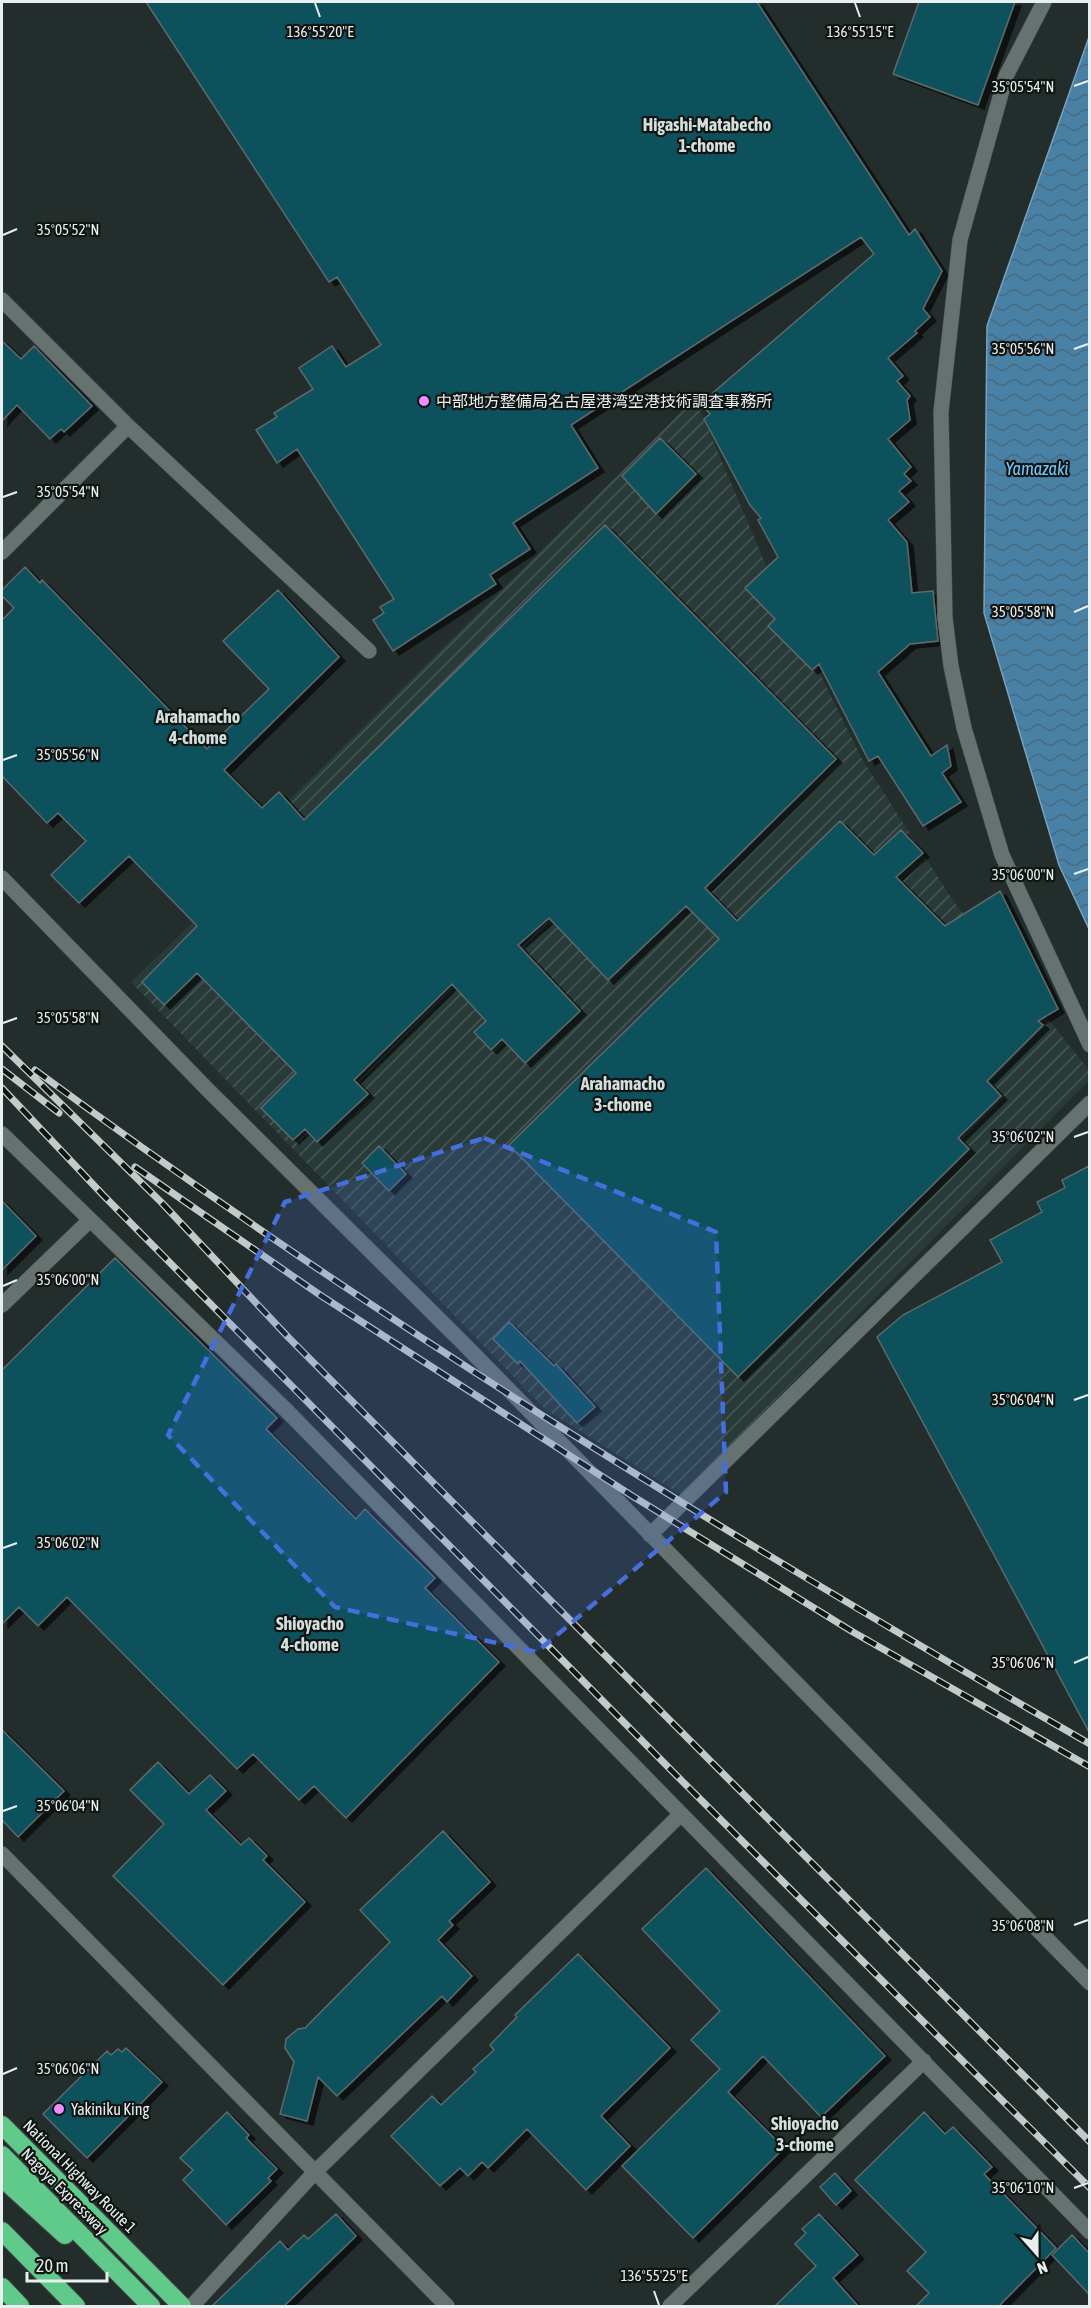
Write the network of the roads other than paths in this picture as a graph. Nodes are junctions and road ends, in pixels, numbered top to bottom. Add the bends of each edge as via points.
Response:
1 (1044, 2) edge
2 (2, 300) edge
3 (128, 426) junction
4 (2, 552) edge
5 (369, 651) dead end
6 (2, 878) edge
7 (1089, 1045) edge
8 (1089, 1103) edge
9 (2, 1134) edge
10 (90, 1220) junction
11 (2, 1305) edge
12 (650, 1536) junction
13 (680, 1815) junction
14 (2, 1854) edge
15 (1089, 1983) edge
16 (924, 2061) junction
17 (2, 2125) edge
18 (2, 2155) edge
19 (314, 2173) junction
20 (2, 2178) edge
21 (2, 2231) edge
22 (1089, 2232) edge
23 (2, 2287) edge
24 (21, 2307) edge
25 (76, 2307) edge
26 (143, 2307) edge
27 (151, 2307) edge
28 (182, 2307) edge
29 (192, 2307) edge
30 (447, 2307) edge
31 (670, 2307) edge

1 - 7 street via 1006,76 960,240 941,412 945,618 964,728 1002,855
2 - 3 street
3 - 4 street
3 - 5 street
6 - 12 street
8 - 12 street
9 - 10 street
10 - 11 street
10 - 13 street via 280,1404
12 - 15 street
13 - 16 street
13 - 19 street
14 - 19 street
16 - 22 street
16 - 31 street
17 - 28 highway, National Highway Route 1
18 - 27 highway, Nagoya Expressway
19 - 29 street
19 - 30 street
20 - 26 highway
21 - 25 highway
23 - 24 highway

